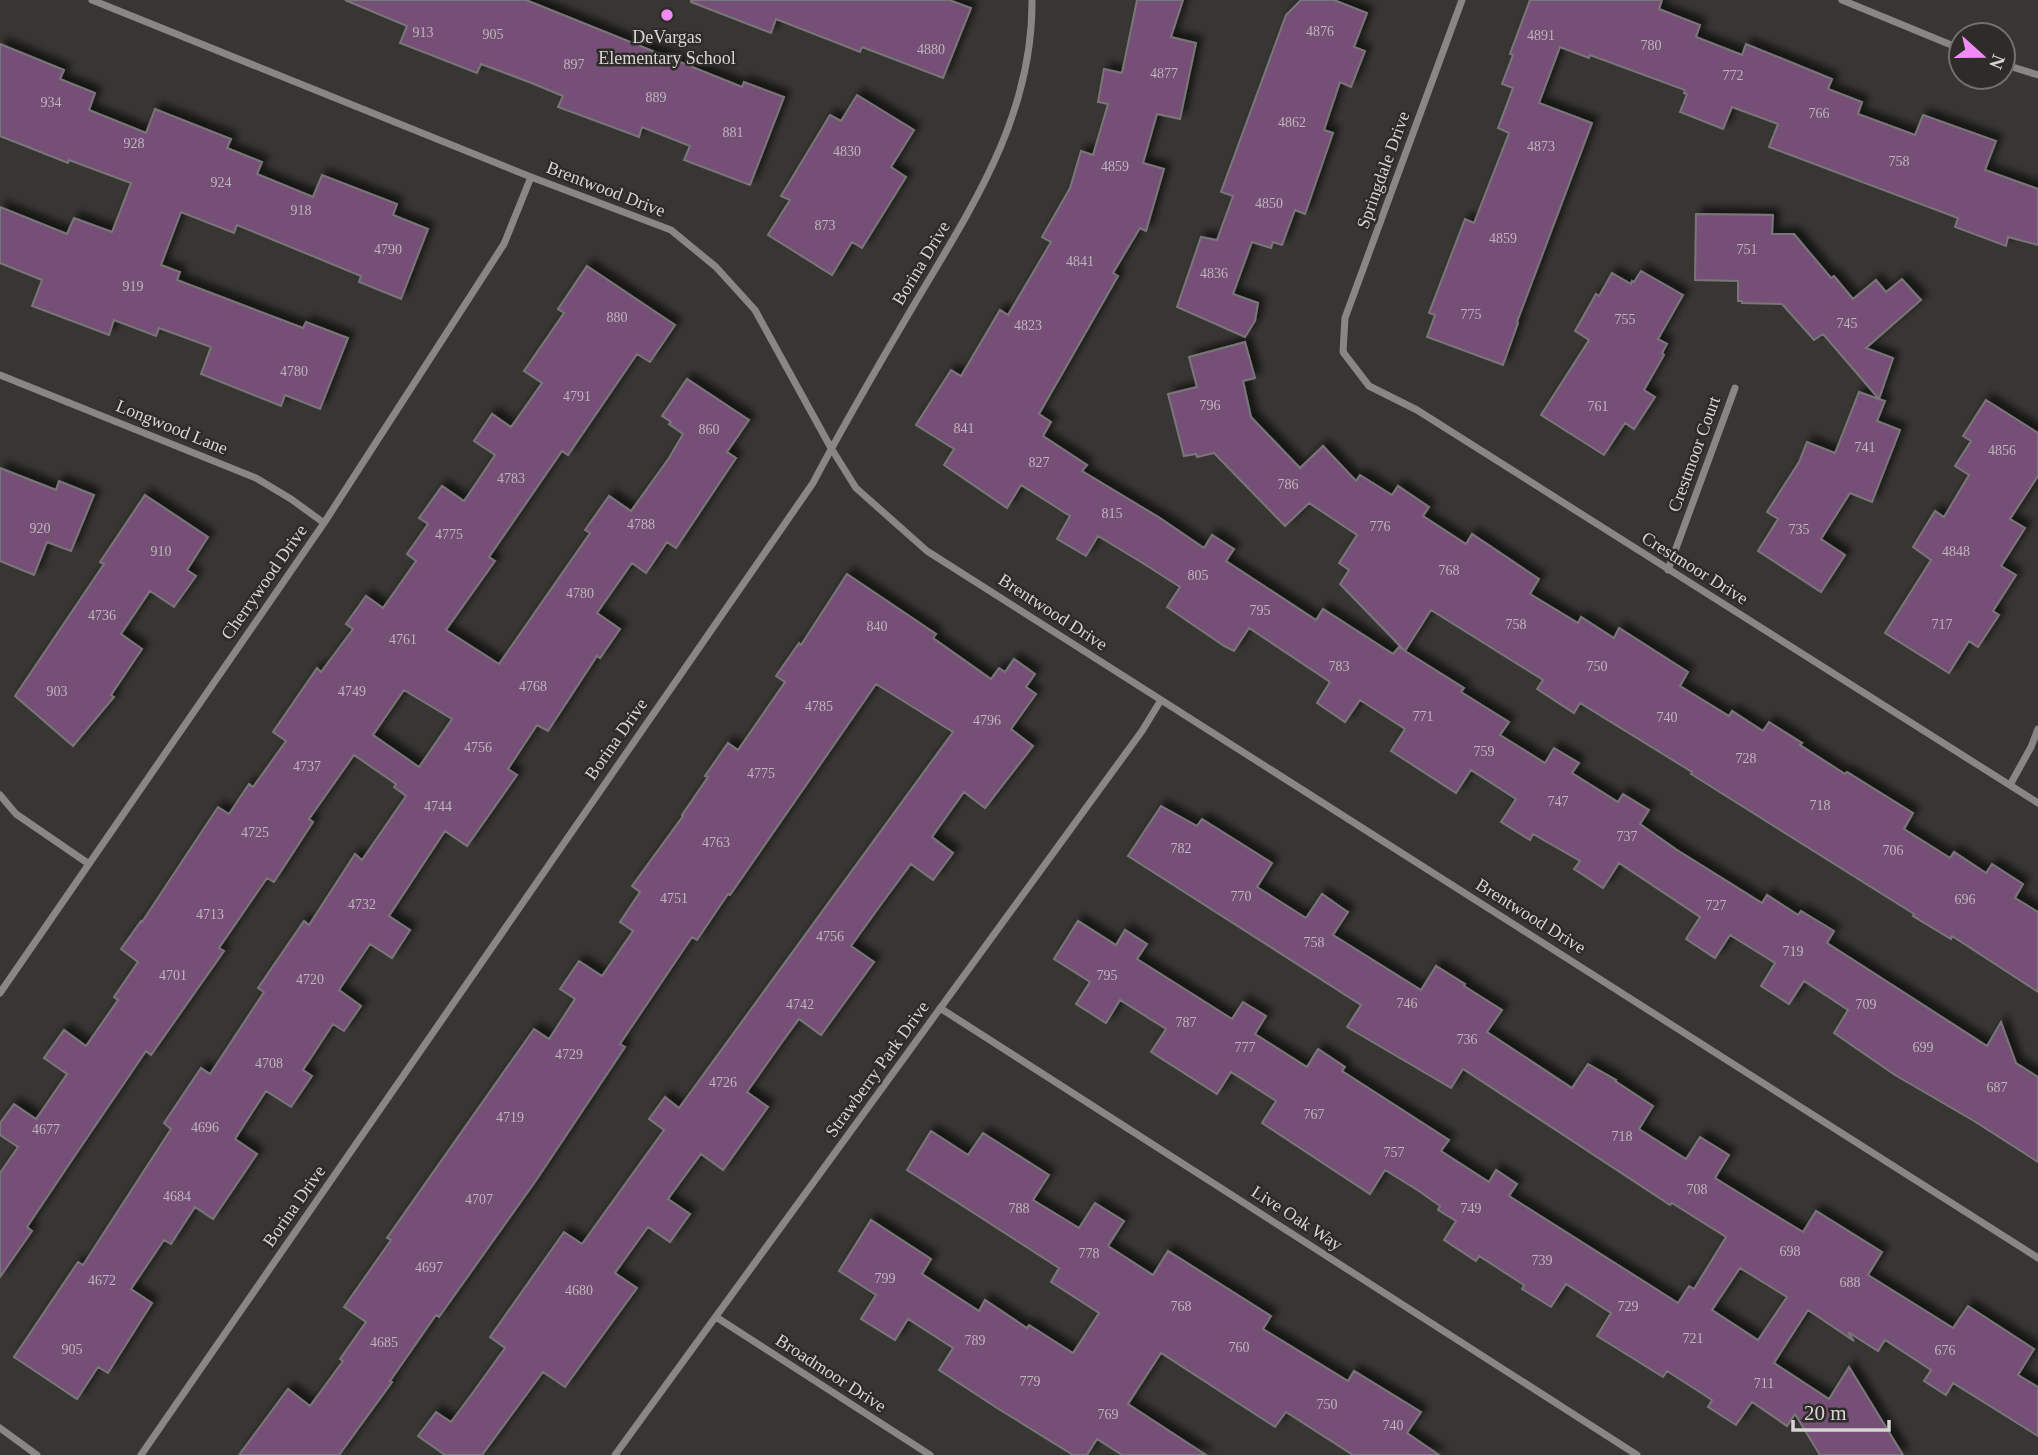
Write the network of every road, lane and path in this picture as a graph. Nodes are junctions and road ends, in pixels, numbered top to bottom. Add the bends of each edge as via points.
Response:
1 (92, 0) edge
2 (1032, 0) edge
3 (1462, 0) edge
4 (1842, 0) edge
5 (1947, 44) edge
6 (2017, 68) edge
7 (2038, 75) edge
8 (531, 177) junction
9 (1343, 352) joint
10 (0, 375) edge
11 (1735, 388) dead end
12 (831, 448) junction
13 (324, 523) junction
14 (1668, 570) junction
15 (1161, 700) junction
16 (2038, 729) edge
17 (2010, 785) junction
18 (0, 795) edge
19 (2038, 803) edge
20 (89, 864) junction
21 (0, 993) edge
22 (940, 1008) junction
23 (2038, 1258) edge
24 (716, 1317) junction
25 (0, 1428) edge
26 (37, 1455) edge
27 (141, 1455) edge
28 (615, 1455) edge
29 (930, 1455) edge
30 (1637, 1455) edge

1 - 8 street, Brentwood Drive
2 - 12 street, Borina Drive via 1024,80 1005,140 972,206
3 - 9 street, Springdale Drive via 1345,318
4 - 5 street
6 - 7 street
8 - 12 street, Brentwood Drive via 671,230 716,267 755,310
8 - 13 street, Cherrywood Drive via 504,244
9 - 14 street, Crestmoor Drive via 1368,386 1416,410
10 - 13 street, Longwood Lane via 256,478
11 - 14 street, Crestmoor Court
12 - 15 street, Brentwood Drive via 862,496 928,551
12 - 27 street, Borina Drive via 805,494
13 - 20 street, Cherrywood Drive
14 - 17 street, Crestmoor Drive
15 - 22 street, Strawberry Park Drive
15 - 23 street, Brentwood Drive
16 - 17 street
17 - 19 street, Crestmoor Drive
18 - 20 street via 16,814
20 - 21 street, Cherrywood Drive
22 - 24 street, Strawberry Park Drive
22 - 30 street, Live Oak Way
24 - 28 street, Strawberry Park Drive
24 - 29 street, Broadmoor Drive
25 - 26 street

